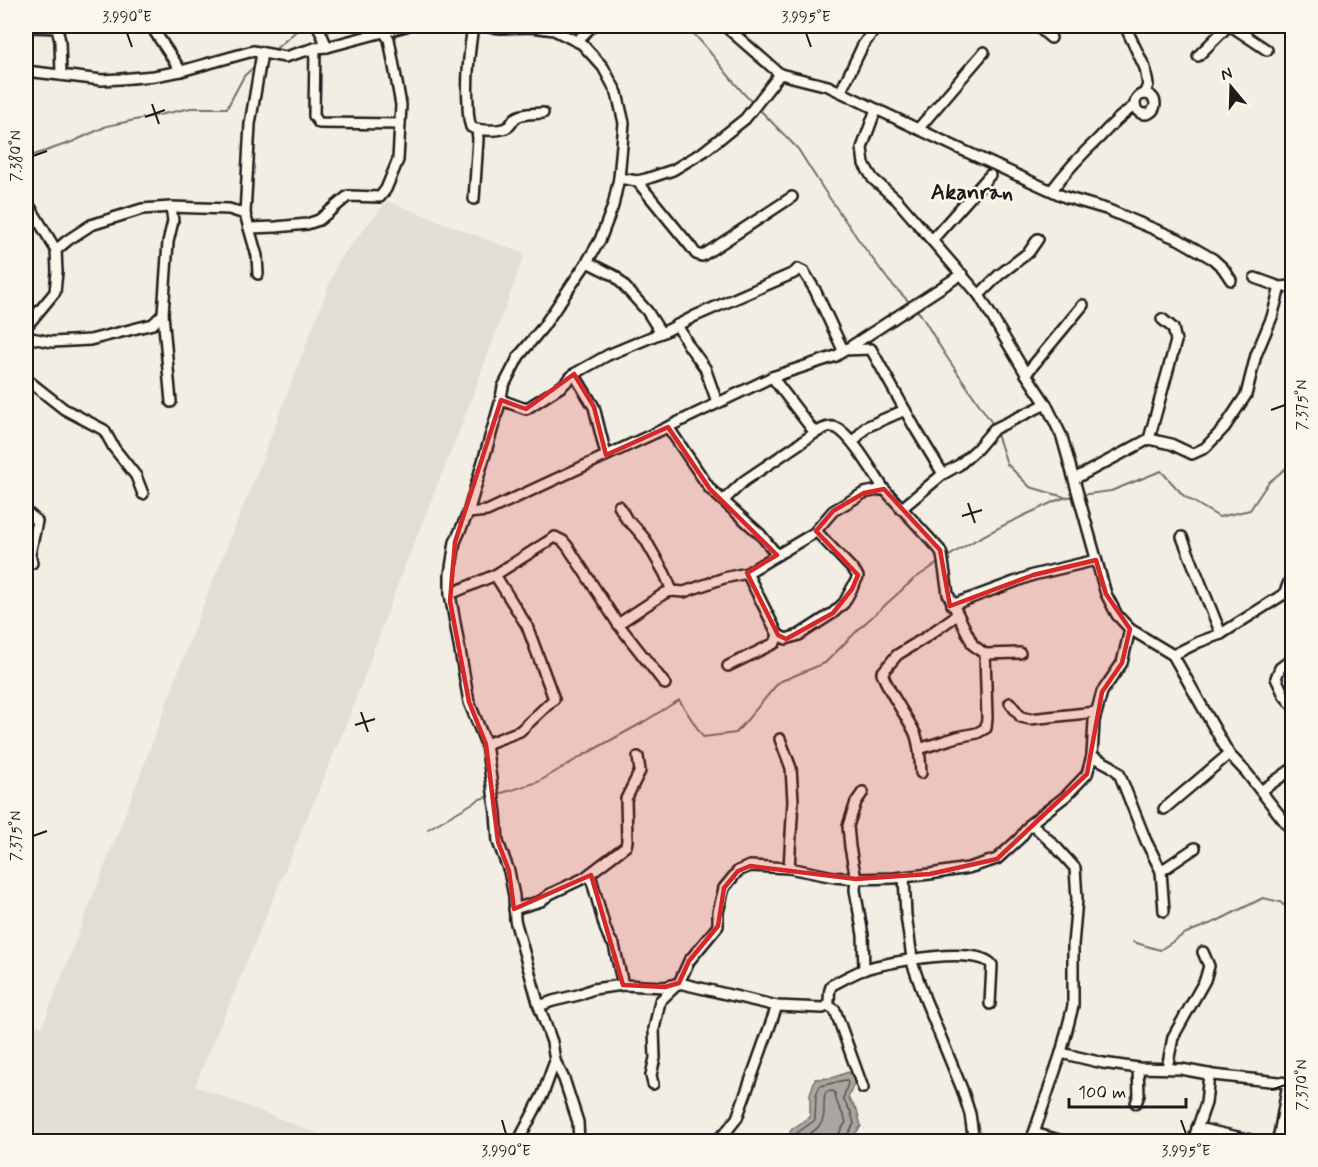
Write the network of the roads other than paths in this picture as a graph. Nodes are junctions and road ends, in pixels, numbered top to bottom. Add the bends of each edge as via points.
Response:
1 (151, 26) edge
2 (318, 26) edge
3 (406, 26) edge
4 (473, 26) edge
5 (481, 26) edge
6 (592, 26) edge
7 (750, 26) edge
8 (877, 26) edge
9 (1037, 26) edge
10 (1125, 26) edge
11 (1229, 26) edge
12 (26, 28) edge
13 (728, 28) edge
14 (382, 31) junction
15 (1051, 38) dead end
16 (577, 41) junction
17 (327, 47) junction
18 (315, 48) junction
19 (1267, 50) dead end
20 (984, 52) dead end
21 (262, 53) junction
22 (1198, 56) dead end
23 (26, 71) edge
24 (181, 71) junction
25 (780, 74) junction
26 (61, 75) junction
27 (841, 91) junction
28 (1144, 94) junction
29 (1134, 106) junction
30 (876, 109) junction
31 (543, 113) dead end
32 (400, 124) junction
33 (918, 129) junction
34 (477, 130) junction
35 (990, 175) dead end
36 (619, 178) junction
37 (637, 181) junction
38 (1052, 190) junction
39 (792, 197) dead end
40 (474, 199) dead end
41 (26, 204) edge
42 (171, 207) junction
43 (183, 208) junction
44 (245, 214) junction
45 (173, 220) junction
46 (249, 228) junction
47 (1038, 239) dead end
48 (932, 240) junction
49 (56, 250) junction
50 (587, 262) junction
51 (258, 274) dead end
52 (962, 274) junction
53 (1255, 278) dead end
54 (1231, 280) dead end
55 (1293, 286) edge
56 (1280, 287) junction
57 (979, 295) junction
58 (1083, 305) dead end
59 (164, 314) junction
60 (1162, 319) dead end
61 (677, 325) junction
62 (26, 327) edge
63 (661, 333) junction
64 (26, 337) edge
65 (843, 350) junction
66 (574, 374) junction
67 (1026, 374) junction
68 (772, 377) junction
69 (26, 379) edge
70 (501, 400) junction
71 (171, 402) dead end
72 (717, 402) junction
73 (1046, 404) junction
74 (905, 410) junction
75 (668, 427) junction
76 (815, 433) junction
77 (1149, 439) junction
78 (852, 442) junction
79 (606, 455) junction
80 (943, 474) junction
81 (1074, 479) junction
82 (884, 489) junction
83 (143, 494) dead end
84 (723, 501) junction
85 (619, 506) dead end
86 (901, 509) junction
87 (468, 513) junction
88 (26, 514) edge
89 (816, 531) junction
90 (1182, 537) dead end
91 (777, 555) junction
92 (1096, 560) junction
93 (32, 563) dead end
94 (747, 573) junction
95 (495, 575) junction
96 (1293, 575) edge
97 (672, 591) junction
98 (450, 594) junction
99 (952, 605) junction
100 (957, 615) junction
101 (618, 624) junction
102 (1130, 630) junction
103 (1221, 634) junction
104 (778, 635) junction
105 (1020, 653) dead end
106 (985, 654) junction
107 (1173, 655) junction
108 (1293, 659) edge
109 (728, 666) dead end
110 (665, 684) dead end
111 (1010, 703) dead end
112 (1293, 705) edge
113 (1096, 712) junction
114 (780, 739) dead end
115 (486, 744) junction
116 (919, 749) junction
117 (1230, 754) junction
118 (1092, 756) junction
119 (638, 757) dead end
120 (1293, 769) edge
121 (921, 773) dead end
122 (1261, 790) junction
123 (863, 792) dead end
124 (1164, 809) dead end
125 (1031, 823) junction
126 (1293, 831) edge
127 (1195, 848) dead end
128 (789, 868) junction
129 (1161, 871) junction
130 (590, 874) junction
131 (904, 877) junction
132 (856, 879) junction
133 (514, 909) junction
134 (1164, 911) dead end
135 (1203, 952) dead end
136 (912, 958) junction
137 (864, 970) junction
138 (679, 983) junction
139 (623, 985) junction
140 (990, 1004) dead end
141 (828, 1005) junction
142 (539, 1006) junction
143 (777, 1006) junction
144 (1060, 1053) junction
145 (555, 1061) junction
146 (1138, 1068) junction
147 (1167, 1068) junction
148 (1209, 1074) junction
149 (1290, 1082) edge
150 (653, 1084) dead end
151 (863, 1088) dead end
152 (1136, 1103) dead end
153 (1197, 1128) junction
154 (1032, 1137) edge
155 (1293, 1139) edge
156 (520, 1142) edge
157 (579, 1142) edge
158 (715, 1142) edge
159 (974, 1142) edge
160 (1066, 1142) edge
161 (1194, 1142) edge
162 (1260, 1142) edge
163 (1274, 1142) edge
164 (1286, 1142) edge

1 - 24 street
2 - 17 street
3 - 14 street
4 - 34 street via 466,88 469,121
5 - 16 street via 554,30
6 - 16 street
7 - 13 street
8 - 27 street via 863,45
9 - 15 street
10 - 28 street via 1145,68 1148,85
11 - 19 street
11 - 22 street
12 - 26 street via 57,28
13 - 25 street
14 - 17 street
14 - 32 street via 389,39 397,78
16 - 36 street via 603,67 617,93 624,123
17 - 18 street
18 - 21 street via 285,57
18 - 32 street via 314,116 319,123
20 - 33 street
21 - 24 street via 253,51
21 - 44 street via 250,124
23 - 26 street
24 - 26 street via 102,80
25 - 27 street
25 - 37 street via 745,119 703,152 673,170
27 - 30 street
28 - 29 street via 1134,100
28 - 29 street via 1154,99 1153,111 1142,115
29 - 38 street via 1083,153
30 - 33 street
30 - 48 street via 862,148 864,164 873,179
31 - 34 street via 518,116 499,129
32 - 46 street via 398,160 380,197 348,196 319,220 307,224
33 - 38 street
34 - 40 street
35 - 48 street
36 - 37 street
36 - 50 street via 613,206
37 - 39 street via 696,254 702,256
38 - 54 street via 1178,239 1213,259
41 - 49 street
42 - 43 street
42 - 45 street
42 - 49 street via 142,209 91,225
43 - 44 street via 229,209
43 - 45 street
44 - 46 street
45 - 59 street
46 - 51 street
47 - 57 street via 1029,252
48 - 52 street
49 - 62 street via 55,292
50 - 63 street via 615,276
50 - 70 street via 519,356 503,387
52 - 57 street
52 - 65 street
53 - 56 street
55 - 56 street
56 - 77 street via 1246,395 1224,428 1205,448 1192,454
57 - 67 street
58 - 67 street
59 - 64 street via 153,324 90,340 52,342
59 - 71 street
60 - 77 street via 1173,328 1176,341
61 - 63 street
61 - 65 street via 798,269 815,291
61 - 72 street via 705,368
63 - 66 street
65 - 68 street via 836,356
65 - 74 street via 871,349
66 - 70 street via 526,409
66 - 79 street via 594,407
67 - 73 street
68 - 72 street
68 - 76 street
69 - 83 street via 64,409 104,430 136,476
70 - 87 street
72 - 75 street
73 - 80 street via 994,429 959,465
73 - 81 street via 1062,437
74 - 78 street via 866,427
74 - 80 street
75 - 79 street
75 - 84 street via 710,489
76 - 78 street via 830,426 838,428
76 - 84 street via 744,481
77 - 81 street
78 - 82 street
79 - 87 street via 488,511
80 - 86 street
81 - 92 street
82 - 86 street
82 - 89 street via 864,493 833,511
84 - 91 street
85 - 97 street via 645,539
86 - 99 street via 942,555
87 - 98 street via 455,542
88 - 93 street via 37,520 30,554
89 - 91 street
89 - 104 street via 858,577 844,603 833,613 799,635 786,639
90 - 103 street
91 - 94 street
92 - 99 street via 1033,575
92 - 102 street via 1106,594
94 - 97 street via 684,592
94 - 104 street
95 - 98 street
95 - 101 street via 555,537 568,547
95 - 115 street via 527,626 554,699 520,731
96 - 103 street via 1284,594
97 - 101 street
98 - 115 street via 469,702
99 - 100 street
100 - 106 street via 973,645
100 - 116 street via 897,654 882,673 915,733
101 - 110 street
102 - 107 street
102 - 113 street via 1122,663 1102,692
103 - 107 street
104 - 109 street via 775,643
105 - 106 street
106 - 116 street via 986,728
107 - 117 street
108 - 112 street via 1280,668 1276,678
111 - 113 street via 1022,717 1030,719
113 - 118 street
114 - 128 street via 792,768
115 - 133 street via 498,842 509,871
116 - 121 street
117 - 122 street
117 - 124 street
118 - 125 street via 1088,774
118 - 129 street via 1119,773
119 - 130 street via 640,771 626,799 626,846
120 - 122 street
122 - 126 street
123 - 132 street via 848,826
125 - 131 street via 997,859 968,868
125 - 144 street via 1075,868 1073,1006
127 - 129 street
128 - 132 street
128 - 138 street via 750,866 733,876 724,888 718,927 689,961
129 - 134 street
130 - 133 street via 540,902
130 - 139 street
131 - 132 street
131 - 136 street
132 - 137 street
133 - 142 street
135 - 147 street via 1209,966 1205,980 1173,1037
136 - 137 street
136 - 140 street via 970,956 987,960 992,965
136 - 159 street via 962,1089
137 - 141 street via 831,985
138 - 139 street via 665,987
138 - 143 street
138 - 150 street via 660,1001 654,1029
139 - 142 street via 593,989
141 - 143 street
141 - 151 street via 835,1010
142 - 145 street
143 - 158 street via 737,1118
144 - 146 street
144 - 154 street
145 - 156 street
145 - 157 street via 578,1122
146 - 147 street
146 - 152 street
147 - 148 street
148 - 149 street
148 - 153 street via 1206,1103
149 - 163 street via 1279,1135
153 - 161 street
153 - 162 street
154 - 160 street
155 - 164 street

